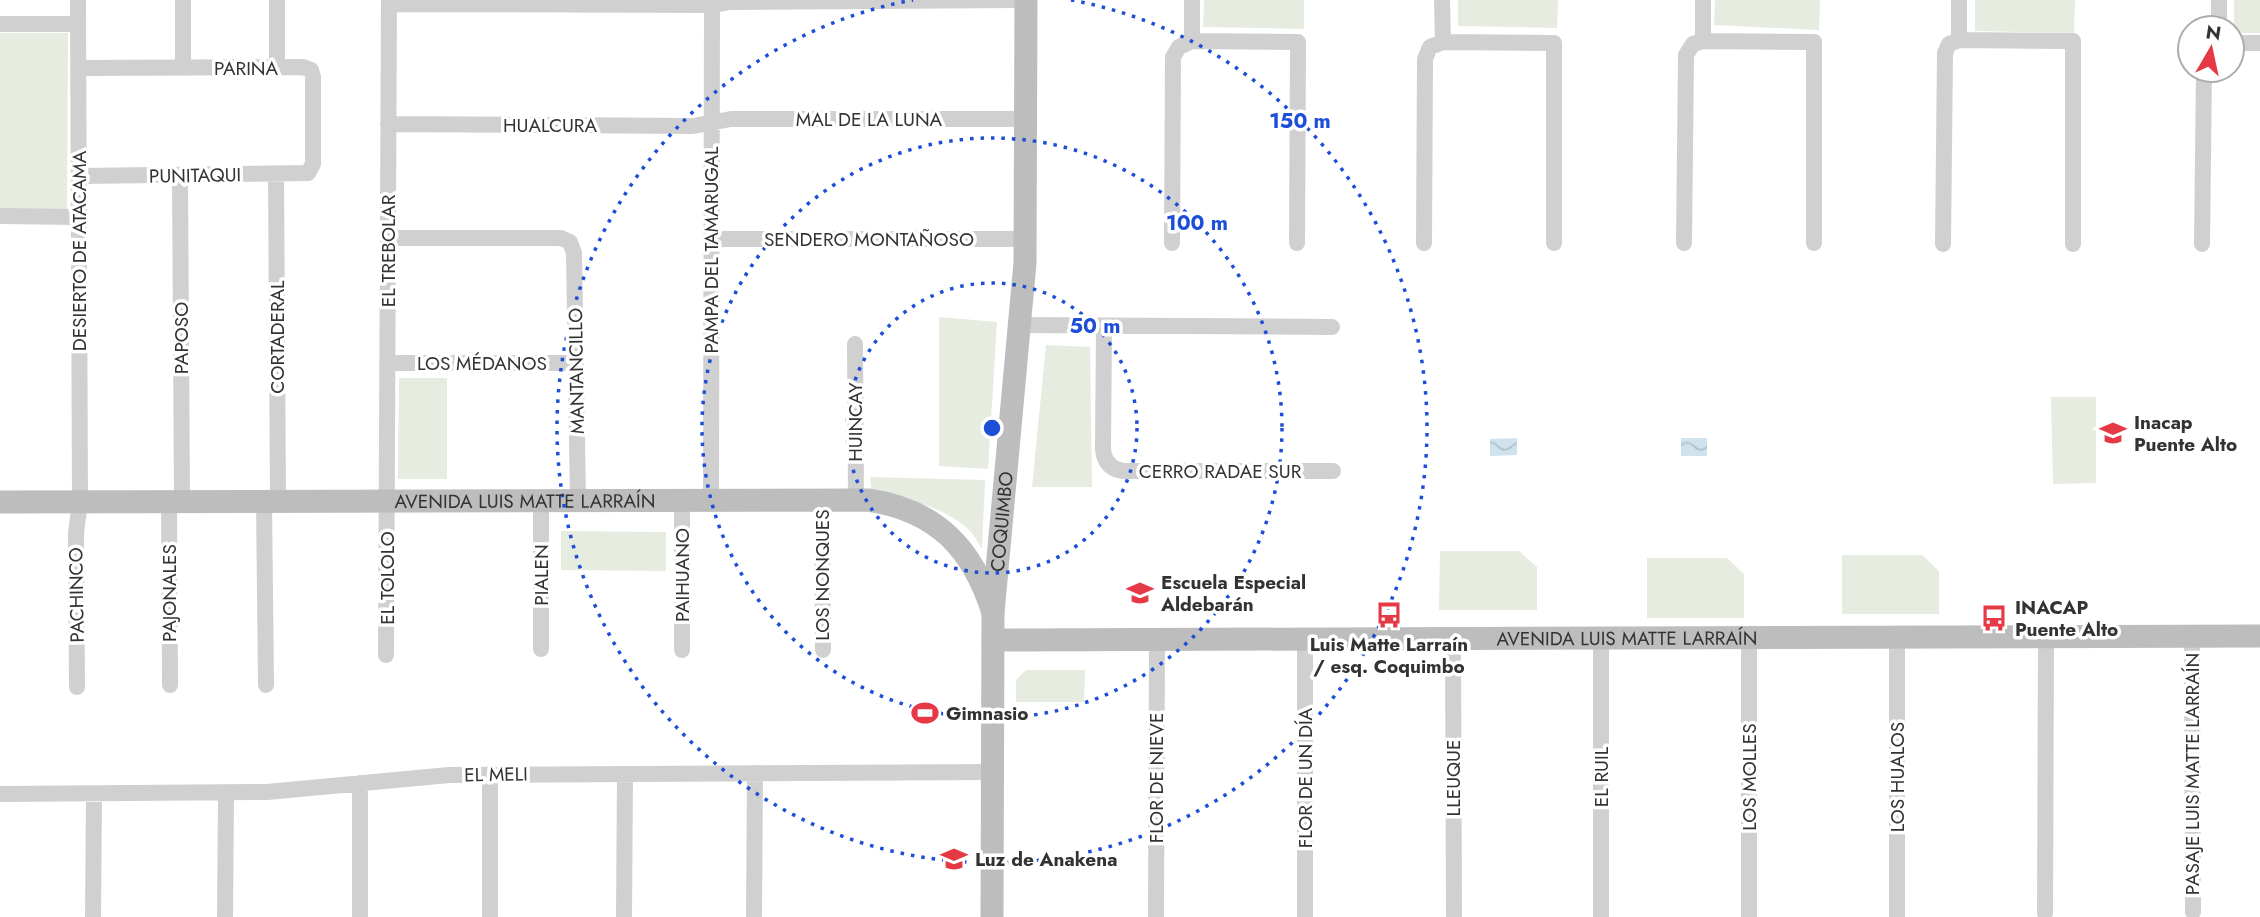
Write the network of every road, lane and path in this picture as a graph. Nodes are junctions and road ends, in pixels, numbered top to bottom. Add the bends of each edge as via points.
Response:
1 (78, 0) edge
2 (183, 0) edge
3 (277, 0) edge
4 (1026, 0) edge
5 (1192, 0) edge
6 (1442, 0) edge
7 (1703, 0) edge
8 (1959, 0) edge
9 (389, 2) edge
10 (712, 3) edge
11 (78, 23) junction
12 (0, 24) edge
13 (1959, 40) junction
14 (1192, 41) junction
15 (1703, 41) junction
16 (1443, 42) junction
17 (277, 67) junction
18 (78, 68) junction
19 (183, 68) junction
20 (2204, 84) edge
21 (1026, 119) junction
22 (712, 122) junction
23 (388, 124) junction
24 (311, 171) joint
25 (276, 174) junction
26 (180, 175) junction
27 (78, 176) junction
28 (0, 216) edge
29 (79, 216) junction
30 (388, 238) junction
31 (712, 239) junction
32 (1026, 239) junction
33 (1172, 243) dead end
34 (1297, 243) dead end
35 (1424, 243) dead end
36 (1553, 243) dead end
37 (1684, 243) dead end
38 (1814, 243) dead end
39 (1943, 244) dead end
40 (2073, 244) dead end
41 (2202, 244) dead end
42 (1020, 325) junction
43 (1104, 326) junction
44 (1332, 327) dead end
45 (855, 344) dead end
46 (388, 363) junction
47 (576, 363) junction
48 (1333, 471) dead end
49 (856, 499) junction
50 (541, 500) junction
51 (578, 500) junction
52 (682, 500) junction
53 (711, 500) junction
54 (822, 500) junction
55 (271, 501) junction
56 (387, 501) junction
57 (0, 502) edge
58 (80, 502) junction
59 (176, 502) junction
60 (993, 613) junction
61 (2192, 636) junction
62 (2260, 636) edge
63 (1898, 637) junction
64 (2046, 637) junction
65 (1601, 638) junction
66 (1749, 638) junction
67 (1157, 639) junction
68 (1305, 639) junction
69 (1453, 639) junction
70 (993, 640) junction
71 (541, 649) dead end
72 (682, 650) dead end
73 (822, 650) dead end
74 (386, 655) dead end
75 (170, 685) dead end
76 (266, 685) dead end
77 (77, 687) dead end
78 (993, 772) junction
79 (755, 773) junction
80 (489, 774) junction
81 (625, 774) junction
82 (360, 783) junction
83 (226, 793) junction
84 (0, 794) edge
85 (93, 794) junction
86 (2045, 912) dead end
87 (2193, 912) dead end
88 (93, 917) edge
89 (225, 917) edge
90 (360, 917) edge
91 (490, 917) edge
92 (624, 917) edge
93 (754, 917) edge
94 (992, 917) edge
95 (1156, 917) edge
96 (1305, 917) edge
97 (1454, 917) edge
98 (1601, 917) edge
99 (1749, 917) edge
100 (1897, 917) edge

1 - 11 street, DESIERTO DE ATACAMA
2 - 19 street
3 - 17 street
4 - 10 street
4 - 21 street, COQUIMBO
5 - 14 street
6 - 16 street
7 - 15 street
8 - 13 street
9 - 10 street
9 - 23 street, EL TREBOLAR
10 - 22 street, PAMPA DEL TAMARUGAL
11 - 12 street
11 - 18 street, DESIERTO DE ATACAMA
13 - 39 street via 1949,44 1945,53
13 - 40 street via 2074,40
14 - 33 street via 1182,44 1173,57
14 - 34 street via 1298,42
15 - 37 street via 1693,44 1686,55
15 - 38 street via 1814,42
16 - 35 street via 1430,47 1425,59
16 - 36 street via 1554,43
17 - 19 street, PARINA
17 - 24 street, PARINA via 307,68 313,73
18 - 19 street, PARINA
18 - 27 street, DESIERTO DE ATACAMA
20 - 41 street
21 - 22 street, MAL DE LA LUNA
21 - 32 street, COQUIMBO
22 - 23 street, HUALCURA via 693,126
22 - 31 street, PAMPA DEL TAMARUGAL
23 - 30 street, EL TREBOLAR
24 - 25 street, PUNITAQUI
25 - 26 street, PUNITAQUI
25 - 55 street, CORTADERAL
26 - 27 street, PUNITAQUI
26 - 59 street, PAPOSO
27 - 29 street, DESIERTO DE ATACAMA
28 - 29 street
29 - 58 street, DESIERTO DE ATACAMA
30 - 46 street, EL TREBOLAR
30 - 47 street, MANTANCILLO via 561,238 570,242
31 - 32 street, SENDERO MONTAÑOSO
31 - 53 street, PAMPA DEL TAMARUGAL
32 - 42 street, COQUIMBO
42 - 43 street
42 - 60 street, COQUIMBO
43 - 44 street
43 - 48 street, CERRO RADAE SUR via 1103,449 1109,465 1122,471
45 - 49 street, HUINCAY
46 - 47 street, LOS MÉDANOS
46 - 56 street, EL TREBOLAR
47 - 51 street, MANTANCILLO
49 - 54 street, AVENIDA LUIS MATTE LARRAÍN
49 - 60 street, AVENIDA LUIS MATTE LARRAÍN via 909,510 933,522 973,563
50 - 51 street, AVENIDA LUIS MATTE LARRAÍN
50 - 56 street, AVENIDA LUIS MATTE LARRAÍN
50 - 71 street, PIALEN
51 - 52 street, AVENIDA LUIS MATTE LARRAÍN
52 - 53 street, AVENIDA LUIS MATTE LARRAÍN
52 - 72 street, PAIHUANO
53 - 54 street, AVENIDA LUIS MATTE LARRAÍN
54 - 73 street, LOS NONQUES
55 - 56 street, AVENIDA LUIS MATTE LARRAÍN
55 - 59 street, AVENIDA LUIS MATTE LARRAÍN
55 - 76 street, CORTADERAL
56 - 74 street, EL TOLOLO
57 - 58 street, AVENIDA LUIS MATTE LARRAÍN
58 - 59 street, AVENIDA LUIS MATTE LARRAÍN
58 - 77 street, PACHINCO
59 - 75 street, PAJONALES
60 - 70 street, COQUIMBO
61 - 62 street, AVENIDA LUIS MATTE LARRAÍN
61 - 64 street, AVENIDA LUIS MATTE LARRAÍN
61 - 87 street, PASAJE LUIS MATTE LARRAÍN
63 - 64 street, AVENIDA LUIS MATTE LARRAÍN
63 - 66 street, AVENIDA LUIS MATTE LARRAÍN
63 - 100 street, LOS HUALOS
64 - 86 street
65 - 66 street, AVENIDA LUIS MATTE LARRAÍN
65 - 69 street, AVENIDA LUIS MATTE LARRAÍN
65 - 98 street, EL RUIL
66 - 99 street, LOS MOLLES
67 - 68 street, AVENIDA LUIS MATTE LARRAÍN
67 - 70 street, AVENIDA LUIS MATTE LARRAÍN
67 - 95 street, FLOR DE NIEVE
68 - 69 street, AVENIDA LUIS MATTE LARRAÍN
68 - 96 street, FLOR DE UN DÍA
69 - 97 street, LLEUQUE
70 - 78 street, COQUIMBO
78 - 79 street, EL MELI
78 - 94 street, COQUIMBO
79 - 81 street, EL MELI
79 - 93 street
80 - 81 street, EL MELI
80 - 82 street, EL MELI
80 - 91 street
81 - 92 street
82 - 83 street, EL MELI
82 - 90 street
83 - 85 street, EL MELI
83 - 89 street
84 - 85 street, EL MELI
85 - 88 street

